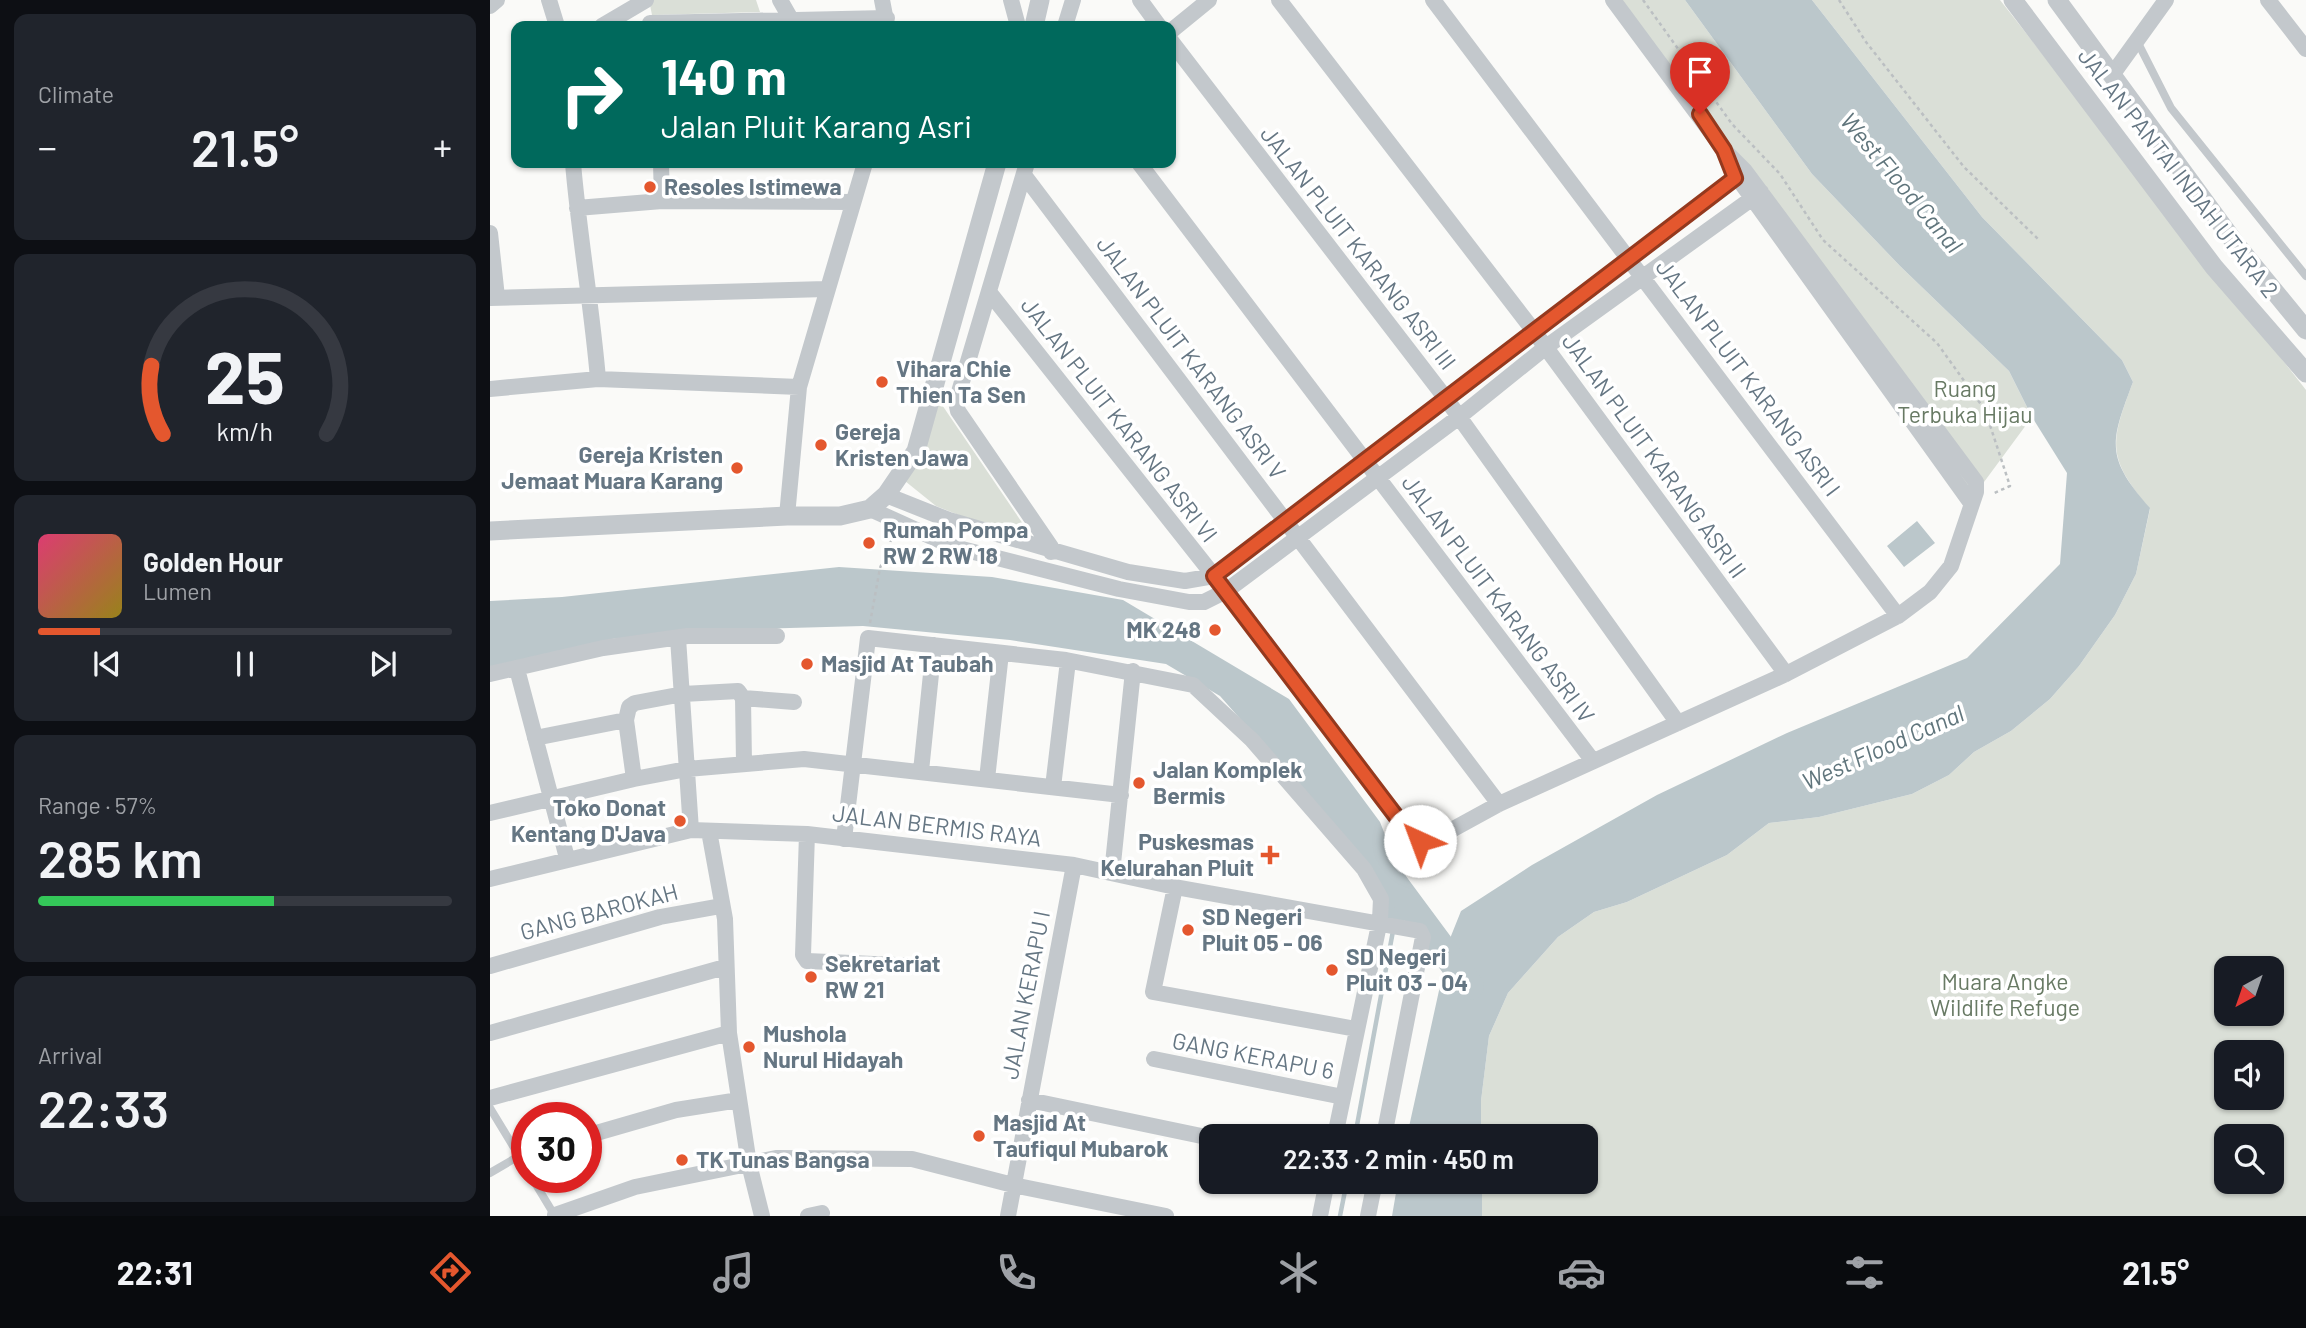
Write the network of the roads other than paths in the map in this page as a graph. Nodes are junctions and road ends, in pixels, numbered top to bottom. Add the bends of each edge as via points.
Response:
1 (497, 0) edge
2 (549, 0) edge
3 (646, 0) edge
4 (780, 0) edge
5 (882, 0) edge
6 (1011, 0) edge
7 (1040, 0) edge
8 (1073, 0) edge
9 (1140, 0) edge
10 (1209, 0) edge
11 (1279, 0) edge
12 (1433, 0) edge
13 (1613, 0) edge
14 (2013, 0) edge
15 (2057, 0) edge
16 (2166, 0) edge
17 (2268, 0) edge
18 (490, 6) edge
19 (555, 21) edge
20 (610, 21) edge
21 (650, 21) edge
22 (792, 21) edge
23 (887, 21) edge
24 (1017, 21) edge
25 (1035, 21) edge
26 (1067, 21) edge
27 (1155, 21) edge
28 (1176, 27) edge
29 (2137, 41) junction
30 (1176, 48) edge
31 (2306, 49) edge
32 (2112, 75) junction
33 (573, 168) edge
34 (662, 168) edge
35 (863, 168) edge
36 (996, 168) edge
37 (1143, 168) edge
38 (1025, 169) edge
39 (1740, 175) junction
40 (1756, 195) junction
41 (662, 201) junction
42 (853, 202) junction
43 (577, 208) junction
44 (490, 233) edge
45 (1630, 258) junction
46 (1643, 276) junction
47 (2306, 276) edge
48 (826, 289) junction
49 (989, 292) junction
50 (591, 293) junction
51 (493, 298) edge
52 (2299, 313) edge
53 (1533, 330) junction
54 (2306, 330) edge
55 (1546, 347) junction
56 (2306, 373) edge
57 (598, 379) junction
58 (799, 387) junction
59 (490, 389) edge
60 (1447, 400) junction
61 (1459, 417) junction
62 (1364, 462) junction
63 (1376, 477) junction
64 (886, 495) junction
65 (870, 509) junction
66 (787, 516) junction
67 (1286, 520) junction
68 (490, 531) edge
69 (1298, 537) junction
70 (1051, 547) junction
71 (1048, 572) junction
72 (1214, 576) junction
73 (1226, 592) junction
74 (1898, 616) junction
75 (778, 636) dead end
76 (678, 638) junction
77 (934, 645) junction
78 (1001, 653) junction
79 (1068, 661) junction
80 (517, 668) junction
81 (1133, 671) junction
82 (490, 674) edge
83 (1786, 674) junction
84 (683, 694) junction
85 (743, 698) junction
86 (794, 702) dead end
87 (626, 720) junction
88 (1678, 723) junction
89 (535, 738) junction
90 (1593, 761) junction
91 (744, 763) junction
92 (854, 764) junction
93 (687, 769) junction
94 (921, 772) junction
95 (634, 779) junction
96 (987, 779) junction
97 (1053, 787) junction
98 (1121, 795) junction
99 (551, 798) junction
100 (1499, 804) junction
101 (490, 813) edge
102 (691, 831) junction
103 (709, 831) junction
104 (807, 834) junction
105 (844, 839) junction
106 (567, 858) junction
107 (1074, 865) junction
108 (1112, 873) junction
109 (490, 879) edge
110 (1175, 887) junction
111 (721, 906) junction
112 (1382, 925) junction
113 (490, 966) edge
114 (918, 966) dead end
115 (725, 967) junction
116 (1356, 1030) junction
117 (490, 1033) edge
118 (729, 1033) junction
119 (1154, 1059) dead end
120 (1343, 1097) junction
121 (490, 1098) edge
122 (739, 1100) junction
123 (1029, 1100) junction
124 (490, 1108) edge
125 (1337, 1124) edge
126 (1386, 1124) edge
127 (602, 1131) edge
128 (1199, 1135) edge
129 (511, 1140) edge
130 (511, 1164) edge
131 (749, 1164) junction
132 (490, 1173) edge
133 (1013, 1185) junction
134 (541, 1193) edge
135 (1324, 1194) edge
136 (1372, 1194) edge
137 (555, 1216) edge
138 (762, 1216) edge
139 (1007, 1216) edge
140 (1166, 1216) edge
141 (1320, 1216) edge
142 (1368, 1216) edge

1 - 18 street
2 - 19 street
3 - 20 street
3 - 21 street
4 - 22 street
5 - 23 street
6 - 24 street
7 - 25 street
8 - 26 street
9 - 27 street
10 - 28 street
11 - 53 street, JALAN PLUIT KARANG ASRI II
12 - 45 street, JALAN PLUIT KARANG ASRI I
13 - 39 street
14 - 56 street, JALAN PANTAI INDAH UTARA 2 via 2214,267
15 - 32 street, JALAN PANTAI INDAH UTARA 2
16 - 29 street
17 - 31 street
29 - 32 street
29 - 47 lane via 2171,108
30 - 60 street, JALAN PLUIT KARANG ASRI III
32 - 52 street, JALAN PANTAI INDAH UTARA 2 via 2238,247
33 - 43 street
34 - 41 street
35 - 42 street
36 - 64 street via 916,451
37 - 62 street, JALAN PLUIT KARANG ASRI IV
38 - 49 street
38 - 67 street, JALAN PLUIT KARANG ASRI V
39 - 40 street
39 - 45 street
40 - 46 street
40 - 74 street via 1947,457 1971,503 1951,566 1930,592
41 - 42 street
41 - 43 street
42 - 48 street
43 - 50 street
44 - 51 street
45 - 46 street, JALAN PLUIT KARANG ASRI I
45 - 53 street
46 - 55 street
46 - 74 street, JALAN PLUIT KARANG ASRI I
48 - 50 street
48 - 58 street
49 - 70 street via 957,395 958,411
49 - 72 street, JALAN PLUIT KARANG ASRI VI
50 - 51 street
50 - 57 street
52 - 54 street, JALAN PANTAI INDAH UTARA 2
53 - 55 street, JALAN PLUIT KARANG ASRI II
53 - 60 street
55 - 61 street
55 - 83 street, JALAN PLUIT KARANG ASRI II
57 - 58 street
57 - 59 street
58 - 66 street
60 - 61 street, JALAN PLUIT KARANG ASRI III
60 - 62 street
61 - 63 street
61 - 88 street, JALAN PLUIT KARANG ASRI III
62 - 63 street, JALAN PLUIT KARANG ASRI IV
62 - 67 street
63 - 69 street
63 - 90 street, JALAN PLUIT KARANG ASRI IV
64 - 65 street
64 - 70 street via 949,520
65 - 66 street via 840,516
65 - 71 street via 954,547
66 - 68 street
67 - 69 street, JALAN PLUIT KARANG ASRI V
67 - 72 street
69 - 73 street
69 - 100 street, JALAN PLUIT KARANG ASRI V
70 - 71 street
70 - 72 street via 1128,572 1185,581
71 - 73 street via 1189,602 1204,602
72 - 73 street, JALAN PLUIT KARANG ASRI VI
73 - 100 street, JALAN PLUIT KARANG ASRI VI via 1411,836 1420,841 1435,839
74 - 83 street
75 - 76 street
76 - 80 street via 603,648
76 - 84 street
77 - 78 street
77 - 92 street via 869,638
77 - 94 street
78 - 79 street
78 - 96 street
79 - 81 street
79 - 97 street
80 - 82 street
80 - 89 street
81 - 98 street
81 - 112 street via 1193,685 1243,730 1364,869 1382,903
83 - 88 street
84 - 85 street via 738,691
84 - 87 street via 631,704
84 - 93 street
85 - 86 street
85 - 91 street
87 - 89 street
87 - 95 street
88 - 90 street
89 - 99 street
90 - 100 street
91 - 92 street via 804,759
91 - 93 street
92 - 94 street
92 - 105 street
93 - 95 street
93 - 102 street
94 - 96 street
95 - 99 street
96 - 97 street
97 - 98 street
98 - 108 street
99 - 101 street
99 - 106 street
102 - 103 street, JALAN BERMIS RAYA
102 - 106 street, JALAN BERMIS RAYA
103 - 104 street, JALAN BERMIS RAYA
103 - 111 street
104 - 105 street, JALAN BERMIS RAYA
104 - 114 street via 803,955 807,961
105 - 107 street, JALAN BERMIS RAYA
106 - 109 street, JALAN BERMIS RAYA
107 - 108 street, JALAN BERMIS RAYA
107 - 123 street, JALAN KERAPU I
108 - 110 street, JALAN BERMIS RAYA
110 - 112 street, JALAN BERMIS RAYA
110 - 116 street via 1153,992
111 - 113 street, GANG BAROKAH via 660,918
111 - 115 street
112 - 116 street
112 - 126 street, JALAN BERMIS RAYA via 1420,931 1423,937
115 - 117 street
115 - 118 street
116 - 120 street
118 - 121 street
118 - 122 street
119 - 120 street, GANG KERAPU 6
120 - 125 street
122 - 127 street via 676,1110
122 - 131 street
123 - 128 street
123 - 133 street, JALAN KERAPU I
124 - 129 lane
130 - 132 lane
131 - 133 street via 776,1158 912,1159
131 - 137 street via 635,1187
131 - 138 street
133 - 139 street, JALAN KERAPU I
133 - 140 street
134 - 137 lane
135 - 141 street
136 - 142 street

